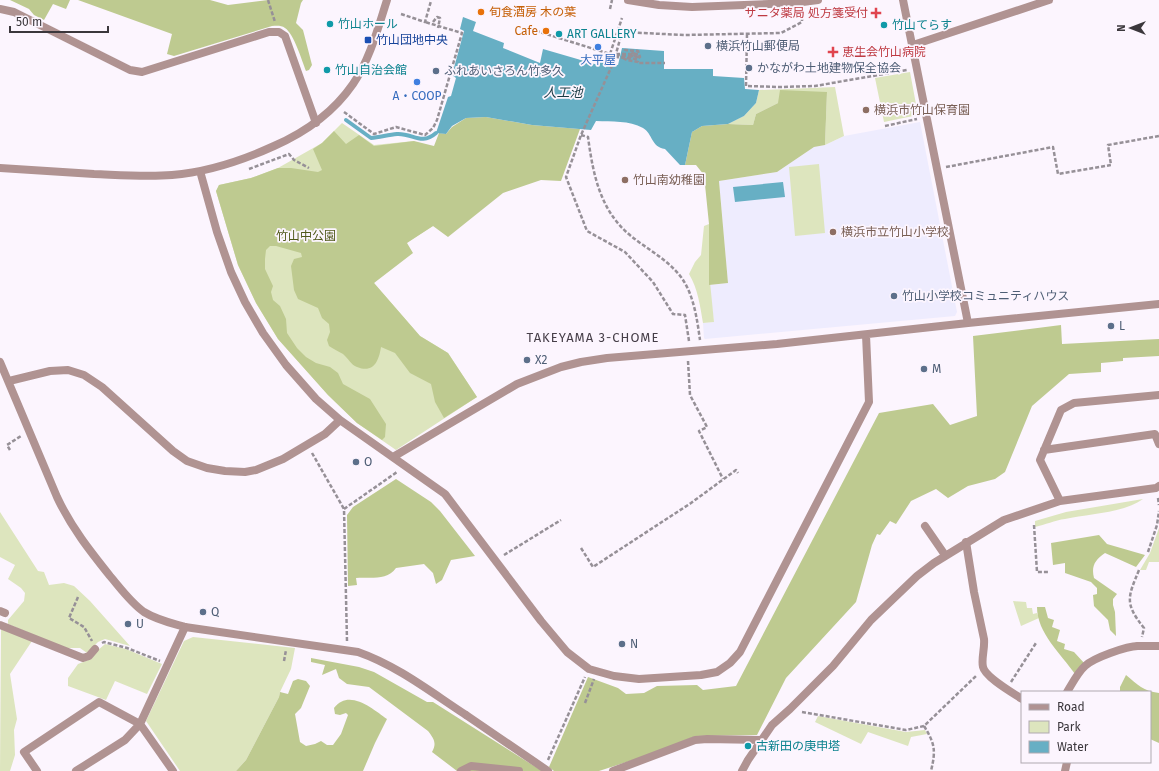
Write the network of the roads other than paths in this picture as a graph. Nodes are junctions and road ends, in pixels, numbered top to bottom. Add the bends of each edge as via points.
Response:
1 (387, 0) edge
2 (628, 0) edge
3 (818, 0) edge
4 (903, 0) edge
5 (1049, 0) edge
6 (692, 3) edge
7 (0, 9) edge
8 (913, 45) junction
9 (316, 123) junction
10 (0, 168) edge
11 (200, 171) junction
12 (1159, 304) edge
13 (968, 323) junction
14 (866, 335) junction
15 (0, 362) edge
16 (9, 381) junction
17 (1159, 395) edge
18 (340, 420) junction
19 (1159, 444) edge
20 (1044, 450) junction
21 (393, 457) junction
22 (1159, 486) edge
23 (1060, 501) junction
24 (925, 526) dead end
25 (966, 542) junction
26 (945, 555) junction
27 (2, 612) edge
28 (0, 625) edge
29 (185, 627) junction
30 (1159, 646) edge
31 (95, 649) road end
32 (1068, 691) edge
33 (1021, 698) edge
34 (140, 724) junction
35 (761, 740) junction
36 (37, 771) edge
37 (76, 771) edge
38 (173, 771) edge
39 (461, 771) edge
40 (519, 771) edge
41 (548, 771) edge
42 (613, 771) edge
43 (742, 771) edge

1 - 9 street via 365,65 342,100
2 - 6 street via 659,5
3 - 6 street via 795,3
4 - 8 street
5 - 8 street
7 - 9 street via 14,12 130,70 142,72 269,32 279,32 285,36
8 - 13 street
9 - 11 street via 262,152 230,164
10 - 11 street via 140,176
11 - 18 street via 217,232 245,302 286,365 316,399
12 - 13 street
13 - 14 street
14 - 21 street via 701,347 581,362 517,384
14 - 21 street via 869,402 740,652 717,672 639,679 589,669 567,652 445,494
15 - 16 street
16 - 18 street via 68,370 84,375 187,461 225,472 245,472 272,464 324,434
16 - 29 street via 56,497 84,544 136,605 160,621
17 - 20 street via 1074,403 1061,410
18 - 21 street
19 - 20 street via 1155,434
20 - 23 street via 1040,460
22 - 23 street
23 - 25 street via 1004,520
24 - 26 street
25 - 26 street
25 - 33 street via 984,638 983,669 993,680
26 - 35 street via 917,576 876,616 833,666 772,725
27 - 28 street
28 - 31 street via 83,658
29 - 34 street
29 - 41 street via 358,652 376,658
30 - 32 street via 1132,646 1085,665
34 - 36 street via 99,702 24,752
34 - 37 street via 125,740
34 - 38 street
35 - 42 street via 695,740
35 - 43 street
39 - 40 street via 471,766

